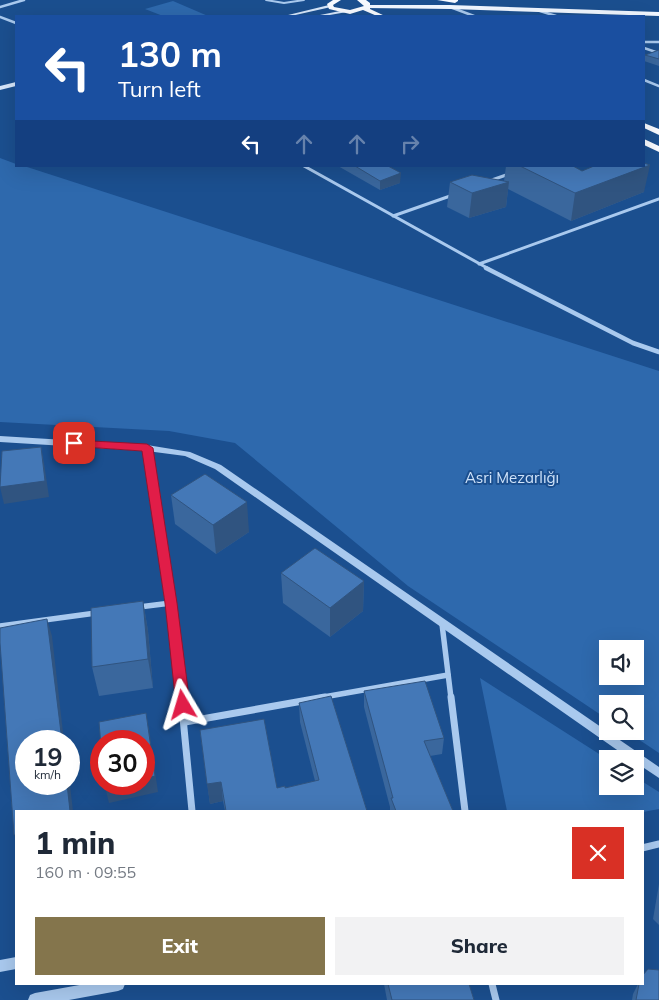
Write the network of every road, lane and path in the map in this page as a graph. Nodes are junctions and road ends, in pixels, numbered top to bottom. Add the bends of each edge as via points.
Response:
1 (24, 0) edge
2 (266, 0) edge
3 (304, 0) edge
4 (320, 0) edge
5 (338, 0) edge
6 (360, 0) edge
7 (423, 0) edge
8 (440, 0) edge
9 (455, 1) edge
10 (329, 5) junction
11 (0, 7) edge
12 (450, 7) junction
13 (366, 8) junction
14 (659, 8) edge
15 (538, 10) junction
16 (347, 12) junction
17 (659, 14) edge
18 (290, 15) edge
19 (324, 15) edge
20 (357, 15) edge
21 (380, 15) edge
22 (471, 15) edge
23 (553, 15) edge
24 (0, 17) edge
25 (15, 23) edge
26 (645, 42) edge
27 (659, 42) edge
28 (645, 48) edge
29 (659, 53) edge
30 (645, 80) edge
31 (15, 86) edge
32 (659, 86) edge
33 (0, 90) edge
34 (645, 125) edge
35 (659, 132) edge
36 (645, 142) edge
37 (659, 149) edge
38 (306, 167) edge
39 (513, 173) dead end
40 (485, 183) edge
41 (458, 193) edge
42 (659, 199) edge
43 (393, 216) junction
44 (479, 264) junction
45 (659, 352) edge
46 (0, 439) edge
47 (147, 448) junction
48 (171, 603) junction
49 (133, 608) edge
50 (104, 612) edge
51 (442, 624) junction
52 (0, 626) edge
53 (448, 675) junction
54 (185, 722) junction
55 (659, 773) edge
56 (192, 810) edge
57 (465, 810) edge
58 (659, 844) edge
59 (644, 848) edge
60 (15, 963) edge
61 (0, 966) edge
62 (113, 985) edge
63 (492, 985) edge
64 (35, 1000) edge
65 (496, 1000) edge

1 - 11 street
2 - 3 lane via 284,3
4 - 10 highway
5 - 10 highway
6 - 13 highway via 367,3
7 - 9 main road
8 - 9 highway
9 - 14 main road
10 - 16 highway
10 - 18 main road
12 - 13 main road
12 - 15 main road
12 - 22 street
13 - 16 highway
13 - 21 highway
15 - 17 main road
15 - 23 street
16 - 19 main road
16 - 20 highway
24 - 25 street
26 - 27 street
28 - 29 street
30 - 32 street
31 - 33 main road
34 - 35 highway
36 - 37 highway
38 - 43 street
39 - 40 street
41 - 43 street
42 - 44 street
43 - 44 street
44 - 45 street via 633,343
46 - 47 street
47 - 48 street
47 - 51 street via 187,454 218,467
48 - 49 street
48 - 54 street
50 - 52 street
51 - 53 street
51 - 55 street
53 - 54 street
53 - 57 street
54 - 56 street
58 - 59 street
60 - 61 street
62 - 64 street
63 - 65 street

